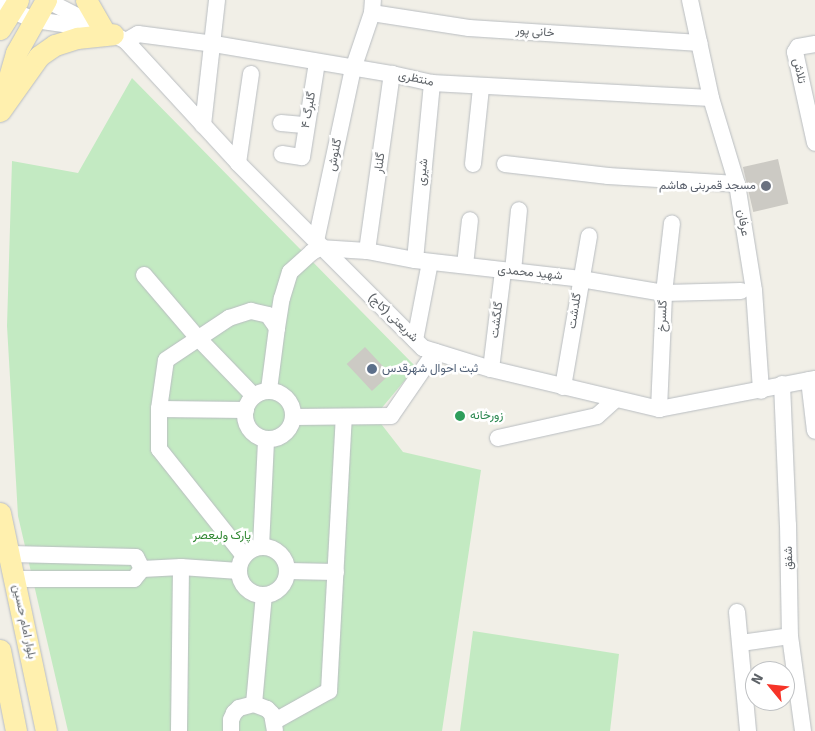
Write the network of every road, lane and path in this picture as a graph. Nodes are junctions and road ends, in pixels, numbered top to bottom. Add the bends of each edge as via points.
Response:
1 (46, 0) edge
2 (86, 0) edge
3 (217, 0) edge
4 (690, 0) edge
5 (371, 4) edge
6 (7, 12) edge
7 (35, 20) junction
8 (114, 35) junction
9 (214, 44) junction
10 (700, 44) junction
11 (815, 44) edge
12 (317, 62) junction
13 (354, 69) junction
14 (252, 74) dead end
15 (392, 74) junction
16 (432, 83) junction
17 (481, 88) junction
18 (711, 98) junction
19 (0, 111) edge
20 (281, 123) dead end
21 (203, 125) junction
22 (306, 125) junction
23 (815, 143) edge
24 (282, 154) dead end
25 (238, 163) junction
26 (473, 164) dead end
27 (505, 164) dead end
28 (737, 184) junction
29 (519, 210) dead end
30 (470, 220) dead end
31 (672, 224) dead end
32 (590, 236) dead end
33 (318, 245) junction
34 (367, 251) junction
35 (423, 261) junction
36 (465, 265) junction
37 (508, 271) junction
38 (144, 275) dead end
39 (580, 278) junction
40 (741, 291) dead end
41 (664, 292) junction
42 (277, 328) junction
43 (198, 337) junction
44 (415, 340) junction
45 (435, 352) junction
46 (491, 369) junction
47 (812, 379) edge
48 (782, 384) junction
49 (563, 387) junction
50 (761, 391) junction
51 (256, 399) junction
52 (616, 399) junction
53 (160, 409) junction
54 (659, 409) junction
55 (294, 417) junction
56 (344, 417) junction
57 (815, 431) edge
58 (498, 438) dead end
59 (266, 439) junction
60 (0, 513) edge
61 (261, 547) junction
62 (10, 554) junction
63 (241, 563) junction
64 (181, 567) junction
65 (142, 569) junction
66 (287, 571) junction
67 (336, 572) junction
68 (15, 579) junction
69 (264, 595) junction
70 (737, 612) dead end
71 (790, 636) junction
72 (741, 643) junction
73 (0, 657) edge
74 (254, 704) junction
75 (275, 726) edge
76 (16, 731) edge
77 (46, 731) edge
78 (179, 731) edge
79 (231, 731) edge
80 (748, 731) edge
81 (803, 731) edge

1 - 7 main road
1 - 8 street, شریعتی (کاج)
2 - 8 main road
3 - 9 street
4 - 10 street, عرفان
5 - 10 street, خانی پور via 469,28
5 - 13 street, گلنوش
6 - 7 street
7 - 8 street
7 - 19 main road via 16,53
8 - 9 street, منتظری via 138,34
8 - 19 main road via 76,38 55,45 39,56
8 - 21 street, شریعتی (کاج)
9 - 12 street, منتظری
9 - 21 street
10 - 18 street, عرفان
11 - 23 street, تلاش via 798,47 795,52
12 - 13 street, منتظری
12 - 22 street, گلبرگ ۴
13 - 15 street, منتظری
13 - 33 street, گلنوش
14 - 25 street
15 - 16 street, منتظری
15 - 34 street, گلنار
16 - 17 street, منتظری
16 - 35 street, شیری
17 - 18 street, منتظری
17 - 26 street
18 - 28 street, عرفان
20 - 22 street
21 - 25 street, شریعتی (کاج)
22 - 24 street, گلبرگ ۴ via 302,157
25 - 33 street, شریعتی (کاج)
27 - 28 street via 608,176
28 - 50 street, عرفان via 754,290
29 - 37 street, گلگشت
30 - 36 street
31 - 41 street, گلسرخ
32 - 39 street, گلدشت
33 - 34 street, شهید محمدی
33 - 42 street via 290,272
33 - 44 street, شریعتی (کاج)
34 - 35 street, شهید محمدی
35 - 36 street, شهید محمدی
35 - 44 street, شیری
36 - 37 street, شهید محمدی
37 - 39 street, شهید محمدی
37 - 46 street, گلگشت
38 - 43 street
39 - 41 street, شهید محمدی
39 - 49 street, گلدشت
40 - 41 street, شهید محمدی
41 - 54 street, گلسرخ
42 - 43 street via 268,315 251,311 229,318
42 - 51 street
43 - 51 street
43 - 53 street via 166,360
44 - 45 street, شریعتی (کاج) via 423,348
45 - 46 street, شریعتی (کاج)
45 - 56 street via 391,416
46 - 49 street, شریعتی (کاج)
47 - 48 street, شریعتی (کاج)
47 - 57 street
48 - 50 street, شریعتی (کاج)
48 - 71 street, شفق
49 - 52 street, شریعتی (کاج)
50 - 54 street, شریعتی (کاج)
51 - 53 street
51 - 55 street via 284,396 293,409
51 - 59 street via 248,426 252,432
52 - 54 street, شریعتی (کاج)
52 - 58 street via 597,416
53 - 63 street via 159,449
55 - 56 street
55 - 59 street via 281,436
56 - 67 street
59 - 61 street
60 - 62 main road, بلوار امام حسین
61 - 63 street via 249,551
61 - 66 street via 282,556
62 - 65 street via 136,557
62 - 68 main road, بلوار امام حسین
63 - 64 street
63 - 69 street via 240,578 249,591
64 - 65 street
64 - 78 street
65 - 68 street via 134,579
66 - 67 street
66 - 69 street via 278,590
67 - 75 street via 329,691
68 - 77 main road, بلوار امام حسین
69 - 74 street
70 - 72 street
71 - 72 street
71 - 81 street, شفق
72 - 80 street
73 - 76 main road
74 - 75 street via 267,709
74 - 79 street via 239,708 231,720

